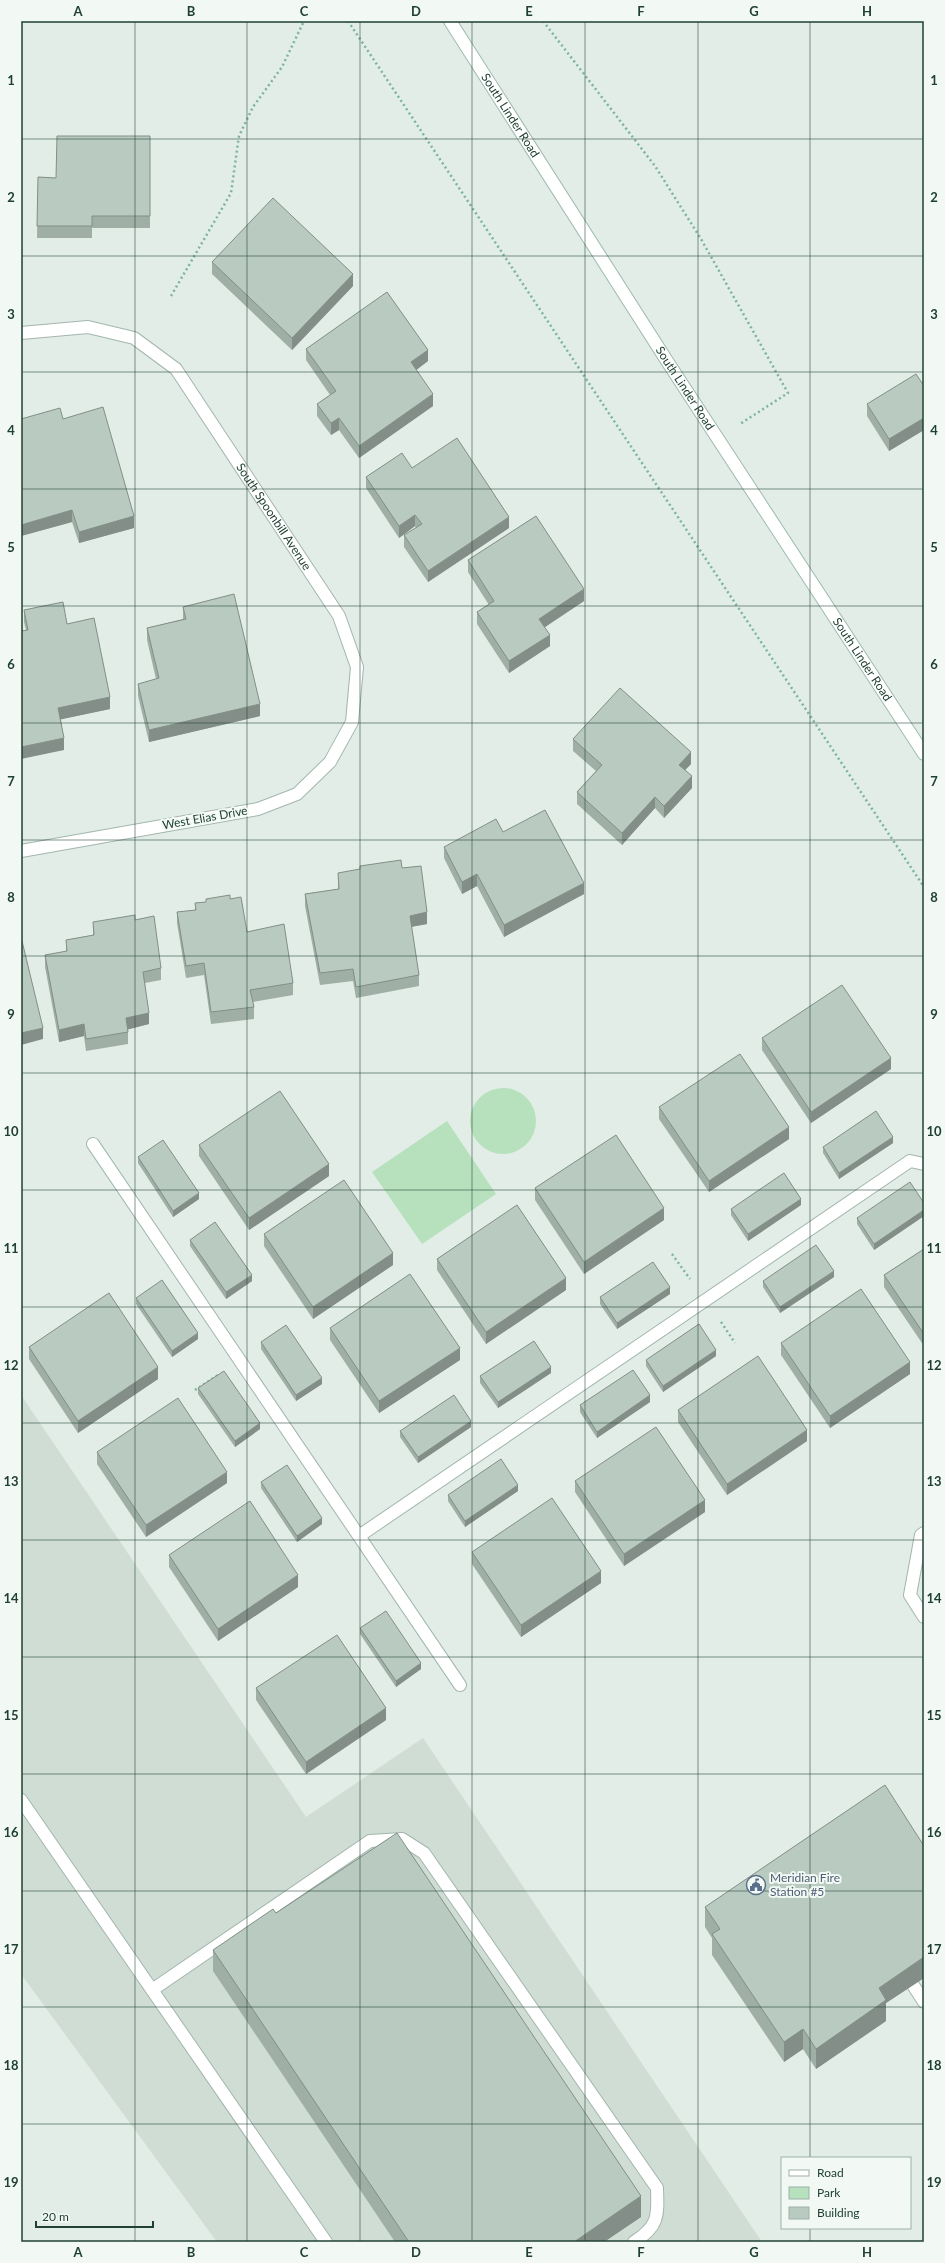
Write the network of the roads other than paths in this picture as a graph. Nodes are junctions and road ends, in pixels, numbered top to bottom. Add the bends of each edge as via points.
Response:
1 (450, 21) edge
2 (21, 334) edge
3 (352, 722) joint
4 (924, 754) edge
5 (21, 851) edge
6 (93, 1144) dead end
7 (924, 1164) edge
8 (924, 1532) edge
9 (359, 1536) junction
10 (924, 1617) edge
11 (460, 1685) dead end
12 (21, 1800) edge
13 (912, 1986) edge
14 (152, 1990) junction
15 (924, 2002) edge
16 (326, 2242) edge
17 (634, 2242) edge

1 - 4 street, South Linder Road via 718,440
2 - 3 street, South Spoonbill Avenue via 88,327 134,338 176,369 340,616 357,668
3 - 5 street, West Elias Drive via 330,762 297,794 258,809
6 - 9 street
7 - 9 street via 910,1161
8 - 10 street via 921,1535 910,1594
9 - 11 street
12 - 14 street
13 - 15 street
14 - 16 street
14 - 17 street via 370,1841 402,1839 424,1853 657,2188 658,2214 646,2234

